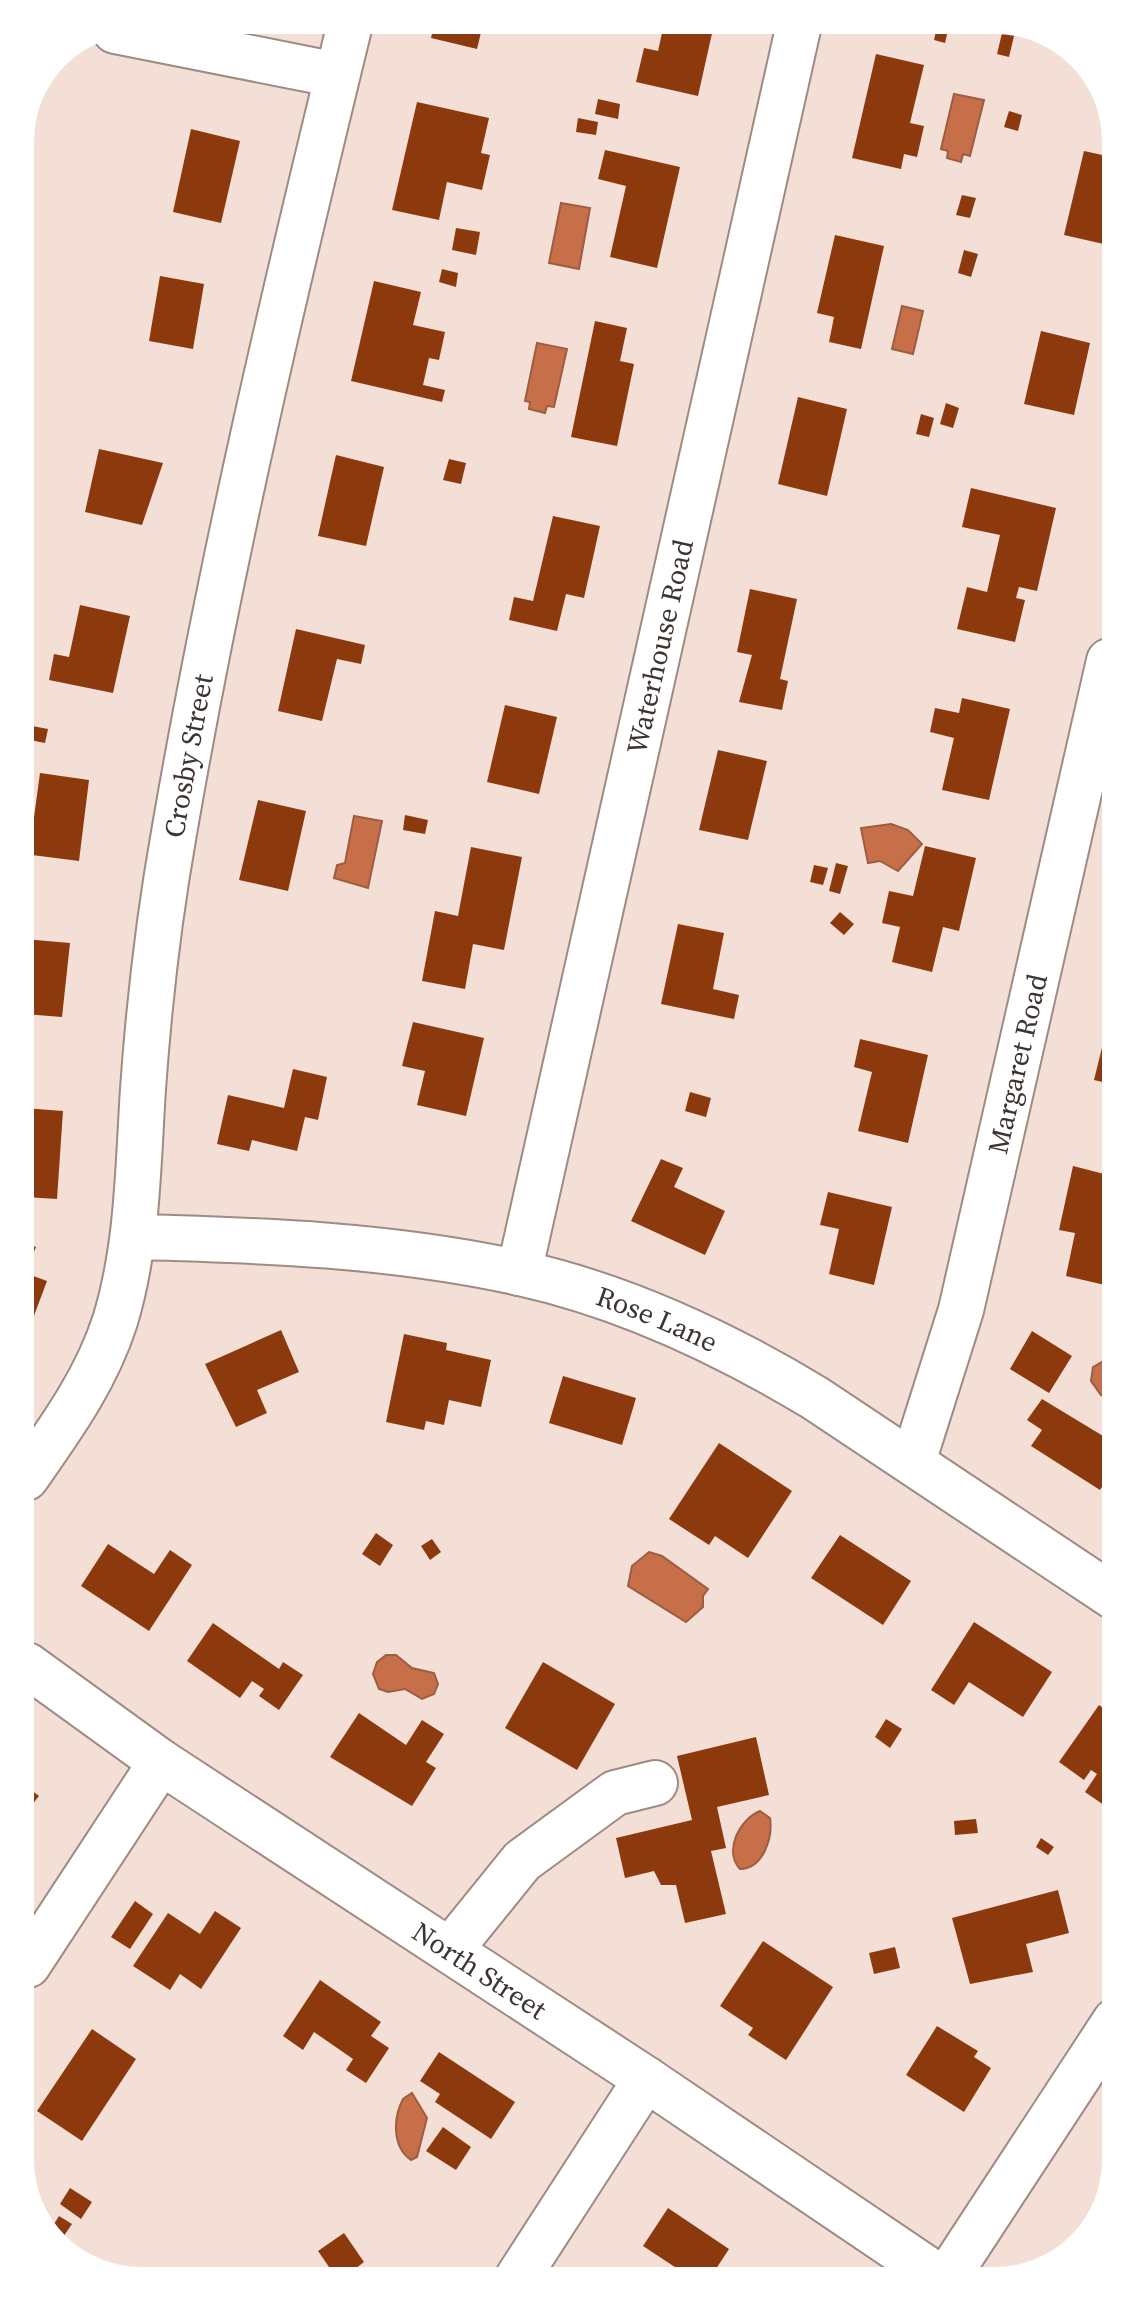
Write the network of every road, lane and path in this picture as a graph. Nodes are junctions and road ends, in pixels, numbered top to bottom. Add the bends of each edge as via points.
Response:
1 (347, 34) edge
2 (797, 34) edge
3 (133, 35) edge
4 (337, 75) junction
5 (1102, 692) edge
6 (133, 1237) junction
7 (519, 1273) junction
8 (913, 1462) junction
9 (34, 1466) edge
10 (1102, 1589) edge
11 (34, 1670) edge
12 (161, 1762) junction
13 (655, 1783) dead end
14 (450, 1950) junction
15 (34, 1956) edge
16 (1102, 2041) edge
17 (646, 2079) junction
18 (524, 2267) edge
19 (924, 2267) edge
20 (954, 2267) edge

1 - 4 street, Crosby Street
2 - 7 street, Waterhouse Road
3 - 4 street
4 - 6 street, Crosby Street via 207,649 173,838 144,1074
5 - 8 street, Margaret Road via 961,1310
6 - 7 street, Rose Lane via 342,1247
6 - 9 street, Crosby Street via 115,1320 97,1367
7 - 8 street, Rose Lane via 664,1320 718,1344 815,1398
8 - 10 street, Rose Lane
11 - 12 street, North Street
12 - 14 street, North Street
12 - 15 street
13 - 14 street via 615,1793 522,1861
14 - 17 street, North Street
16 - 20 street
17 - 18 street
17 - 19 street, North Street

